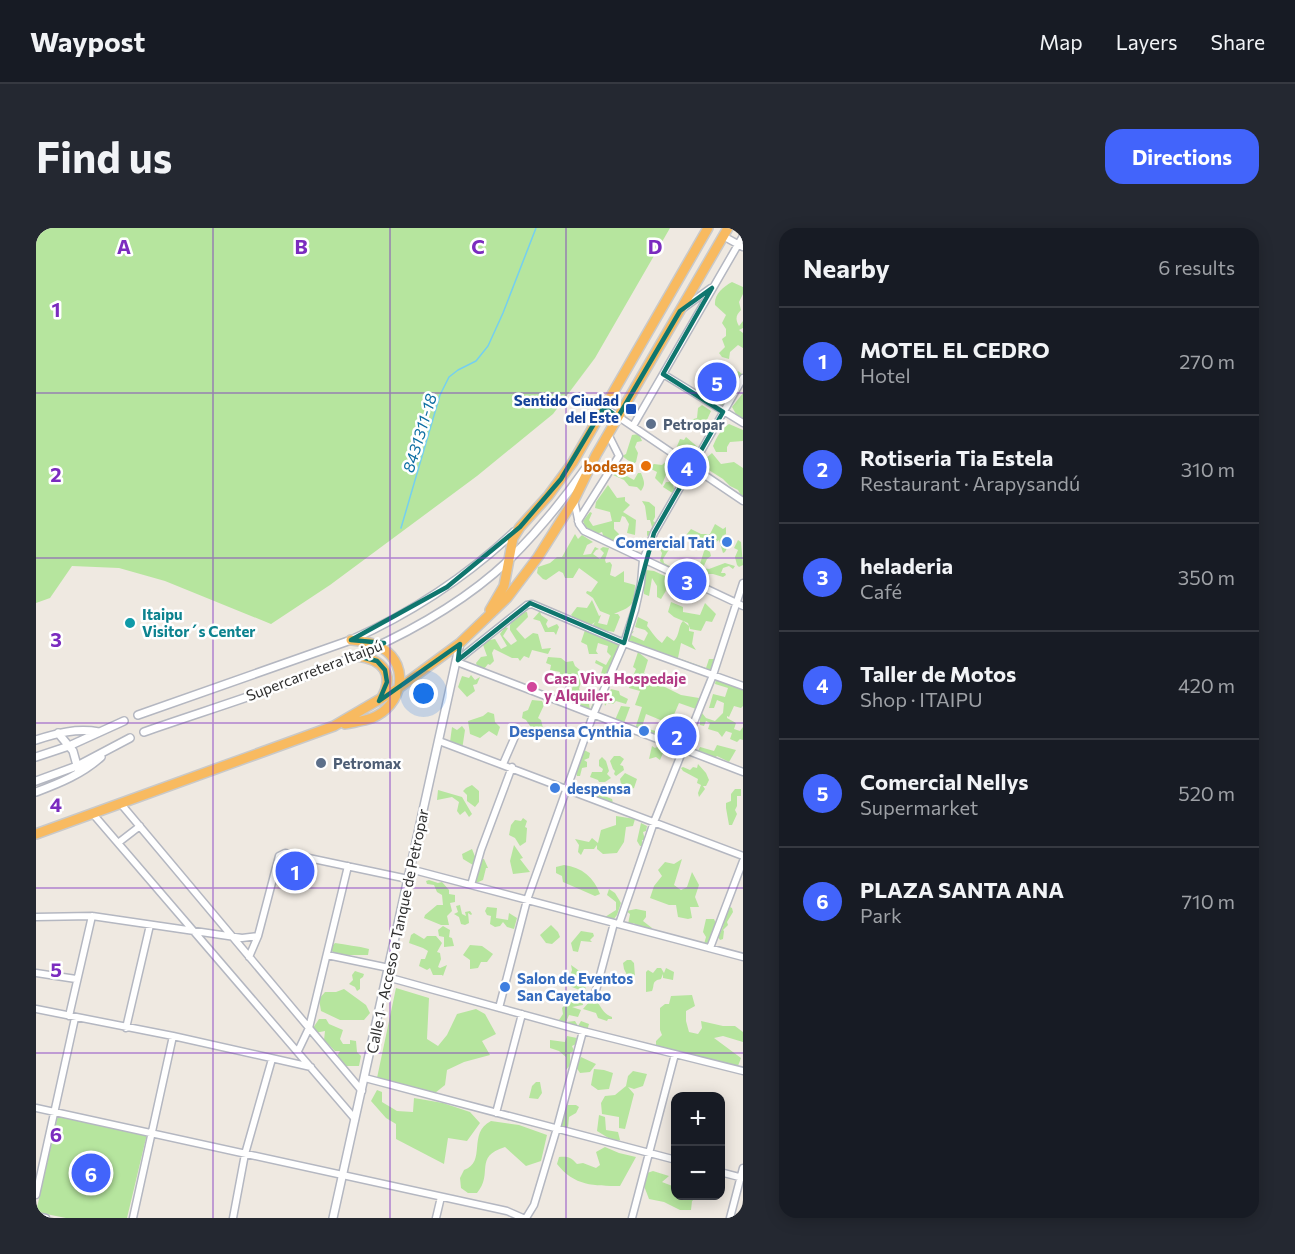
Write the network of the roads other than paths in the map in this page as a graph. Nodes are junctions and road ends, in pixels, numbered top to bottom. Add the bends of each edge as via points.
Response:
1 (708, 228) edge
2 (726, 232) edge
3 (743, 236) edge
4 (740, 245) edge
5 (712, 288) junction
6 (680, 311) junction
7 (663, 374) junction
8 (743, 378) edge
9 (604, 407) junction
10 (723, 412) junction
11 (618, 417) junction
12 (743, 423) edge
13 (633, 426) junction
14 (608, 434) junction
15 (596, 455) junction
16 (692, 466) junction
17 (574, 500) junction
18 (743, 501) edge
19 (578, 521) junction
20 (520, 527) junction
21 (643, 560) junction
22 (508, 561) junction
23 (743, 583) edge
24 (740, 605) edge
25 (474, 630) junction
26 (351, 640) junction
27 (460, 643) junction
28 (624, 643) junction
29 (379, 646) junction
30 (357, 656) junction
31 (458, 661) junction
32 (714, 675) junction
33 (743, 686) edge
34 (399, 688) junction
35 (380, 701) junction
36 (138, 715) dead end
37 (593, 715) junction
38 (124, 721) dead end
39 (334, 726) junction
40 (99, 732) junction
41 (144, 732) dead end
42 (517, 732) dead end
43 (58, 733) junction
44 (130, 738) dead end
45 (36, 740) edge
46 (439, 741) junction
47 (69, 746) junction
48 (683, 750) junction
49 (36, 757) edge
50 (502, 764) junction
51 (512, 767) junction
52 (78, 770) junction
53 (743, 772) edge
54 (36, 781) edge
55 (568, 789) junction
56 (36, 792) edge
57 (121, 804) junction
58 (93, 814) junction
59 (654, 822) junction
60 (140, 826) junction
61 (36, 834) edge
62 (118, 843) junction
63 (743, 856) edge
64 (743, 861) edge
65 (348, 866) junction
66 (410, 869) junction
67 (408, 879) junction
68 (471, 885) junction
69 (527, 900) junction
70 (92, 916) junction
71 (36, 917) edge
72 (616, 923) junction
73 (150, 925) junction
74 (196, 932) junction
75 (230, 935) junction
76 (258, 936) junction
77 (710, 948) junction
78 (327, 955) junction
79 (249, 957) junction
80 (743, 957) edge
81 (389, 968) junction
82 (36, 973) edge
83 (387, 977) junction
84 (76, 979) junction
85 (595, 994) dead end
86 (500, 1008) junction
87 (36, 1009) edge
88 (522, 1014) junction
89 (72, 1017) junction
90 (126, 1028) junction
91 (309, 1028) junction
92 (583, 1031) junction
93 (173, 1036) junction
94 (298, 1051) junction
95 (675, 1054) junction
96 (272, 1059) junction
97 (313, 1068) junction
98 (743, 1071) edge
99 (364, 1078) junction
100 (362, 1091) junction
101 (36, 1108) edge
102 (55, 1112) junction
103 (496, 1113) junction
104 (355, 1119) junction
105 (557, 1128) junction
106 (153, 1133) junction
107 (649, 1153) junction
108 (245, 1154) junction
109 (671, 1159) edge
110 (743, 1168) edge
111 (725, 1173) edge
112 (343, 1175) junction
113 (742, 1178) edge
114 (36, 1195) edge
115 (441, 1197) junction
116 (36, 1216) edge
117 (46, 1218) edge
118 (133, 1218) edge
119 (233, 1218) edge
120 (333, 1218) edge
121 (435, 1218) edge
122 (525, 1218) edge
123 (632, 1218) edge
124 (730, 1218) edge

1 - 9 highway
2 - 4 street
2 - 6 highway
3 - 4 street
4 - 5 street
5 - 6 street
5 - 7 street
6 - 11 highway
7 - 10 street
7 - 13 street
8 - 10 street
9 - 11 street
9 - 20 highway via 561,479
10 - 12 street
10 - 16 street
11 - 13 street
11 - 14 highway
13 - 16 street
14 - 15 highway
14 - 19 street via 619,456
15 - 17 highway
15 - 22 street, Supercarretera Itaipú via 542,525
16 - 18 street
16 - 21 street
17 - 19 street
17 - 25 highway via 523,578
19 - 21 street via 584,531
20 - 22 highway
20 - 26 street, Supercarretera Itaipú via 447,587
21 - 24 street
21 - 28 street via 637,606
22 - 25 highway via 499,597
22 - 29 street, Supercarretera Itaipú via 432,616
23 - 24 street
24 - 32 street
25 - 27 highway
26 - 29 highway
26 - 36 street, Supercarretera Itaipú
27 - 31 street, Calle 1 - Acceso a Tanque de Petropar
27 - 34 highway
28 - 31 street via 532,604
28 - 32 street
28 - 37 street
29 - 30 street, Supercarretera Itaipú
29 - 34 highway via 395,662
30 - 35 highway via 376,661 385,670 387,682
30 - 41 street, Supercarretera Itaipú
31 - 37 street
31 - 46 street, Calle 1 - Acceso a Tanque de Petropar
32 - 33 street
32 - 48 street
34 - 35 highway
34 - 39 highway via 394,701 373,717
35 - 39 highway
37 - 48 street
37 - 55 street
38 - 40 street
39 - 57 highway
40 - 43 street
40 - 47 street
42 - 50 street
43 - 45 street
43 - 47 street
44 - 52 street
46 - 50 street
46 - 66 street, Calle 1 - Acceso a Tanque de Petropar
47 - 49 street
47 - 52 street
48 - 53 street
48 - 59 street
50 - 51 street
51 - 55 street
51 - 68 street
52 - 54 street
52 - 56 street via 64,781
55 - 59 street
55 - 69 street
57 - 58 highway
57 - 60 street
58 - 61 highway
58 - 62 street
59 - 63 street
59 - 72 street
60 - 62 street
60 - 75 street
62 - 74 street
64 - 77 street
65 - 67 street
65 - 76 street via 285,853 279,856
65 - 78 street
66 - 67 street, Calle 1 - Acceso a Tanque de Petropar
66 - 68 street
67 - 81 street, Calle 1 - Acceso a Tanque de Petropar
68 - 69 street
69 - 72 street
69 - 86 street
70 - 71 street
70 - 73 street
70 - 84 street
72 - 77 street
72 - 85 street
73 - 74 street
73 - 90 street
74 - 75 street
74 - 94 street
75 - 76 street
75 - 79 street
76 - 79 street
77 - 80 street
78 - 81 street
78 - 91 street
79 - 91 street
81 - 83 street, Calle 1 - Acceso a Tanque de Petropar
82 - 84 street
83 - 86 street
83 - 99 street, Calle 1 - Acceso a Tanque de Petropar
84 - 89 street
86 - 88 street
87 - 89 street
88 - 92 street
88 - 103 street
89 - 90 street
89 - 102 street
90 - 93 street
91 - 94 street
91 - 100 street
92 - 95 street
92 - 105 street
93 - 96 street
93 - 106 street
94 - 97 street
95 - 98 street
95 - 107 street
96 - 97 street
96 - 108 street
97 - 104 street
99 - 100 street, Calle 1 - Acceso a Tanque de Petropar
99 - 103 street
100 - 104 street, Calle 1 - Acceso a Tanque de Petropar
101 - 102 street
102 - 106 street
102 - 114 street
103 - 105 street
104 - 112 street, Calle 1 - Acceso a Tanque de Petropar
105 - 107 street
105 - 122 street via 534,1205
106 - 108 street
106 - 118 street
107 - 109 street
107 - 123 street
108 - 112 street
108 - 119 street
110 - 113 street
111 - 113 street
112 - 115 street
112 - 120 street, Calle 1 - Acceso a Tanque de Petropar
113 - 124 street
115 - 121 street
115 - 122 street
116 - 117 street

